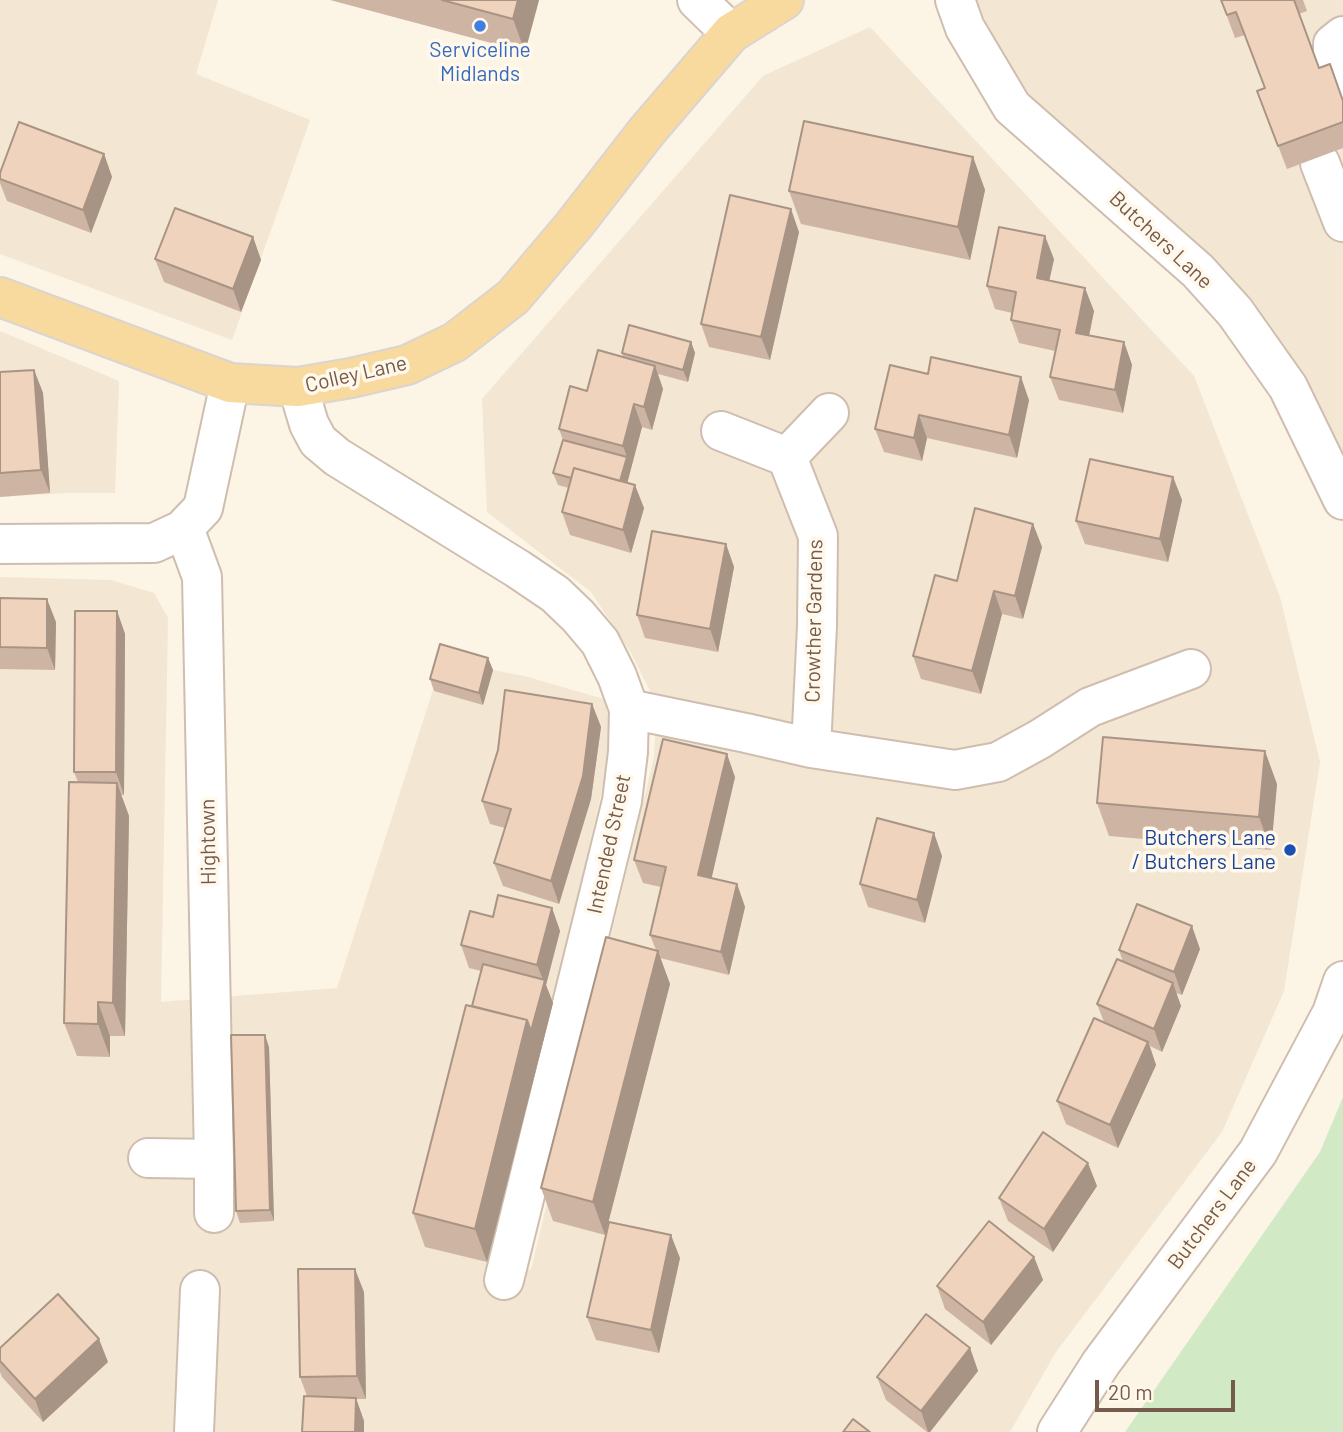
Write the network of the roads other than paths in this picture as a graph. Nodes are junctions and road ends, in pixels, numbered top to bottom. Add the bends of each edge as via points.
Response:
1 (697, 0) edge
2 (784, 0) edge
3 (955, 0) edge
4 (731, 33) junction
5 (1343, 36) edge
6 (1343, 81) edge
7 (1320, 163) dead end
8 (1342, 219) edge
9 (0, 297) edge
10 (230, 383) junction
11 (298, 387) junction
12 (829, 413) dead end
13 (721, 431) dead end
14 (787, 457) junction
15 (1343, 500) edge
16 (184, 528) junction
17 (0, 544) edge
18 (1191, 669) dead end
19 (629, 709) junction
20 (811, 748) junction
21 (1343, 981) edge
22 (148, 1158) dead end
23 (214, 1159) junction
24 (214, 1213) dead end
25 (505, 1280) dead end
26 (200, 1290) dead end
27 (194, 1432) edge
28 (1057, 1432) edge

1 - 4 street
2 - 4 main road, Colley Lane
3 - 15 street, Butchers Lane via 965,28 1012,107 1198,271 1235,312 1288,387
4 - 11 main road, Colley Lane via 513,297 455,342 407,365
5 - 6 street via 1333,44
7 - 8 street
9 - 10 main road, Colley Lane
10 - 11 main road, Colley Lane
10 - 16 street via 203,508
11 - 19 street, Intended Street via 318,441 337,457 518,569 578,616 600,642
12 - 14 street
13 - 14 street
14 - 20 street, Crowther Gardens via 818,536
16 - 17 street via 154,543
16 - 23 street, Hightown via 202,578
18 - 20 street via 1090,707 998,762 955,770
19 - 20 street
19 - 25 street, Intended Street via 622,801
21 - 28 street, Butchers Lane via 1332,1013 1258,1152 1101,1363
22 - 23 street
23 - 24 street, Hightown
26 - 27 street

